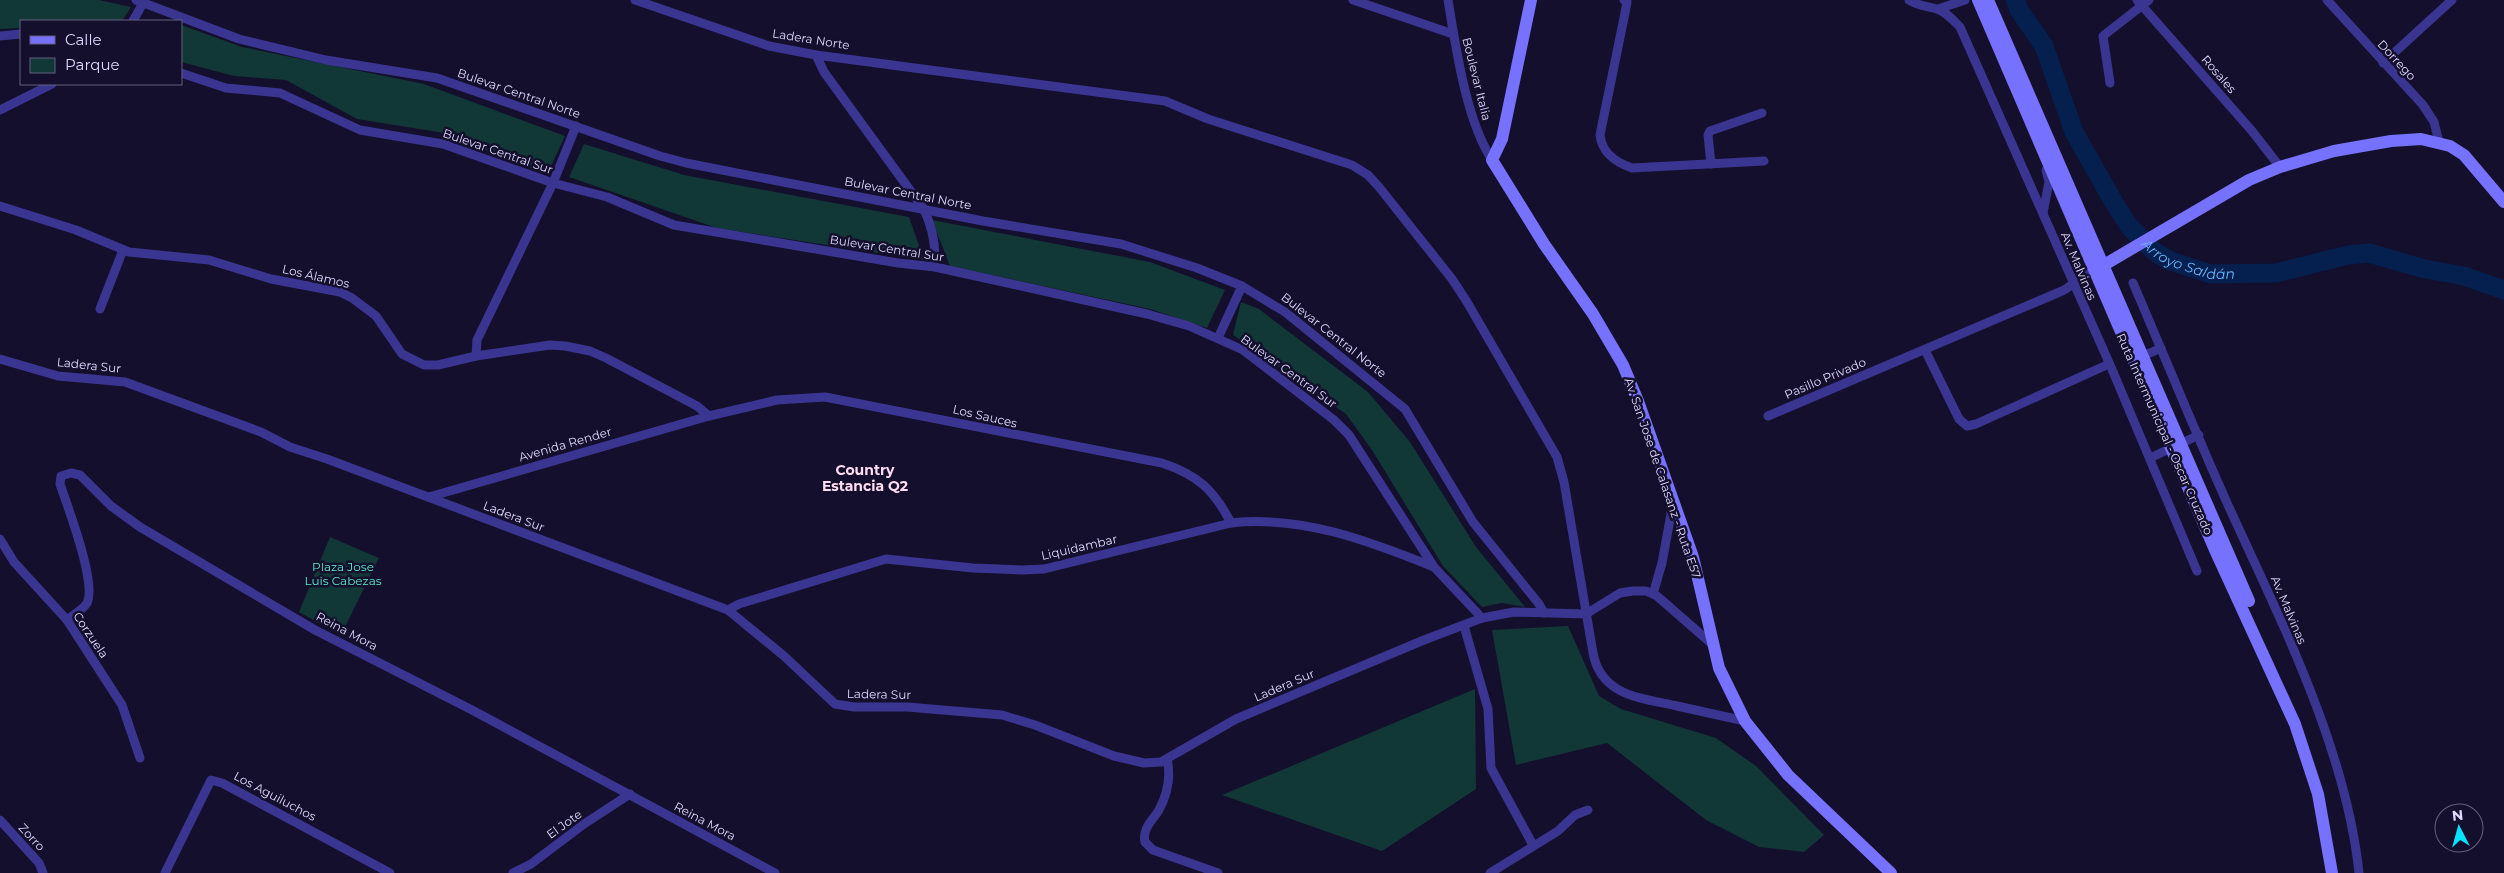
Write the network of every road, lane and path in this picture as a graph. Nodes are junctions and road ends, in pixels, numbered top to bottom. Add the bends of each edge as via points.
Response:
1 (635, 0) edge
2 (1353, 0) edge
3 (1448, 0) edge
4 (1531, 0) edge
5 (1624, 0) edge
6 (1909, 0) edge
7 (1965, 0) edge
8 (1978, 0) edge
9 (1988, 0) edge
10 (2327, 0) edge
11 (2452, 0) edge
12 (140, 2) edge
13 (2142, 2) edge
14 (1938, 10) junction
15 (133, 20) edge
16 (20, 34) edge
17 (1453, 34) junction
18 (0, 36) edge
19 (816, 54) junction
20 (2383, 63) junction
21 (182, 73) edge
22 (2110, 83) dead end
23 (50, 85) edge
24 (2013, 86) junction
25 (0, 110) edge
26 (1762, 113) dead end
27 (576, 126) junction
28 (2439, 142) junction
29 (1492, 160) junction
30 (1764, 161) dead end
31 (1711, 164) junction
32 (2280, 166) junction
33 (553, 183) junction
34 (2504, 202) edge
35 (0, 206) edge
36 (923, 208) junction
37 (2042, 213) junction
38 (124, 250) junction
39 (935, 267) junction
40 (2099, 268) junction
41 (2133, 283) dead end
42 (2073, 285) junction
43 (1242, 286) junction
44 (100, 309) dead end
45 (1218, 338) junction
46 (2161, 348) junction
47 (1925, 350) junction
48 (476, 356) junction
49 (2143, 356) junction
50 (0, 359) edge
51 (2109, 364) junction
52 (709, 416) junction
53 (1768, 416) dead end
54 (2199, 434) junction
55 (2177, 446) junction
56 (2150, 458) junction
57 (429, 497) junction
58 (1673, 503) junction
59 (1231, 523) junction
60 (0, 540) edge
61 (1434, 566) junction
62 (2197, 571) dead end
63 (1653, 594) junction
64 (728, 610) junction
65 (1544, 613) junction
66 (1586, 614) junction
67 (1482, 618) junction
68 (67, 620) junction
69 (1464, 626) junction
70 (1712, 644) junction
71 (1745, 721) junction
72 (140, 758) dead end
73 (1167, 759) junction
74 (630, 794) junction
75 (1588, 810) dead end
76 (0, 820) edge
77 (1533, 845) junction
78 (43, 873) edge
79 (166, 873) edge
80 (390, 873) edge
81 (512, 873) edge
82 (775, 873) edge
83 (1218, 873) edge
84 (1490, 873) edge
85 (1892, 873) edge
86 (2332, 873) edge
87 (2339, 873) edge
88 (2359, 873) edge

1 - 19 street, Ladera Norte via 770,46
2 - 17 street
3 - 17 street, Boulevar Italia
4 - 29 main road via 1502,139
5 - 31 street via 1627,2 1600,135 1601,144 1619,164 1632,168
6 - 14 street, Av. Malvinas
7 - 14 street
8 - 24 main road, Ruta Intermunicipal - Oscar Cruzado
9 - 40 main road, Ruta Intermunicipal - Oscar Cruzado
10 - 20 street, Dorrego
11 - 20 street
12 - 15 street
12 - 27 street, Bulevar Central Norte via 239,39 326,60 438,78
13 - 22 street via 2103,36
13 - 32 street, Rosales
14 - 37 street, Av. Malvinas via 1960,27
16 - 18 street
17 - 29 street, Boulevar Italia via 1479,136
19 - 36 street via 824,72
19 - 66 street, Ladera Norte via 1165,101 1236,129 1334,158 1368,175 1452,279 1557,457
20 - 28 street, Dorrego via 2423,105 2434,122
21 - 33 street, Bulevar Central Sur via 226,88 280,93 360,130 429,140
23 - 25 street
24 - 37 street via 2049,182
24 - 40 main road, Ruta Intermunicipal - Oscar Cruzado
26 - 31 street via 1710,131
27 - 33 street
27 - 36 street, Bulevar Central Norte via 686,162
28 - 32 main road via 2421,139 2391,141 2334,151
28 - 34 main road via 2464,155
29 - 58 main road, Av. San Jose de Calasanz - Ruta E57 via 1619,358 1638,401
30 - 31 street
32 - 40 main road via 2249,180
33 - 39 street, Bulevar Central Sur via 607,197 688,229
33 - 48 street via 476,340
35 - 38 street, Los Álamos via 76,230
36 - 39 street via 930,221 936,250
36 - 43 street, Bulevar Central Norte via 1121,244
37 - 42 street, Av. Malvinas
38 - 44 street
38 - 48 street, Los Álamos via 209,260 271,279 340,292 376,316 402,354 424,365
39 - 45 street, Bulevar Central Sur via 1147,314
40 - 42 street, Pasillo Privado via 2086,273
40 - 49 main road, Ruta Intermunicipal - Oscar Cruzado
40 - 55 main road, Ruta Intermunicipal - Oscar Cruzado
41 - 46 street, Av. Malvinas
42 - 47 street, Pasillo Privado
42 - 51 street, Av. Malvinas
43 - 45 street
43 - 65 street, Bulevar Central Norte via 1285,312 1405,409 1463,508
45 - 61 street, Bulevar Central Sur via 1243,350 1349,435
46 - 49 street
46 - 54 street, Av. Malvinas
47 - 51 street via 1959,419 1967,426
47 - 53 street, Pasillo Privado
48 - 52 street, Los Álamos via 550,345 590,351
49 - 55 main road, Ruta Intermunicipal - Oscar Cruzado
50 - 57 street, Ladera Sur via 58,376 125,382
51 - 56 street, Av. Malvinas
52 - 57 street, Avenida Render
52 - 59 street, Los Sauces via 777,400 825,397 1145,459 1196,477 1212,492
54 - 55 street
54 - 88 street, Av. Malvinas via 2333,753 2356,841
55 - 56 street
55 - 86 main road, Ruta Intermunicipal - Oscar Cruzado via 2215,550 2295,724 2318,794
55 - 87 main road, Ruta Intermunicipal - Oscar Cruzado via 2302,725 2325,799
56 - 62 street, Av. Malvinas
57 - 64 street, Ladera Sur
58 - 63 street
58 - 70 main road, Av. San Jose de Calasanz - Ruta E57 via 1697,571
59 - 61 street, Liquidambar via 1253,520 1281,522 1336,532
59 - 64 street, Liquidambar via 1044,569 980,569 886,559 766,595
60 - 68 street, Corzuela via 14,562
61 - 67 street, Bulevar Central Sur
63 - 66 street via 1646,591 1620,593
63 - 70 street
64 - 73 street, Ladera Sur via 835,704 989,713 1035,724 1132,761 1153,764
65 - 66 street, Ladera Sur
65 - 67 street, Ladera Sur via 1514,612
66 - 71 street, Ladera Norte via 1599,673 1616,688 1639,699
67 - 69 street, Ladera Sur
68 - 72 street, Corzuela via 122,705
68 - 74 street, Reina Mora via 85,607 90,592 84,561 60,484 61,476 71,473 80,475 110,506 140,527 315,630
69 - 73 street, Ladera Sur via 1236,719
69 - 77 street via 1488,709 1491,768
70 - 71 main road, Av. San Jose de Calasanz - Ruta E57 via 1723,677
71 - 85 main road, Av. San Jose de Calasanz - Ruta E57 via 1788,775
73 - 83 street via 1169,781 1160,808 1145,830 1145,842 1152,850
74 - 81 street, El Jote via 531,864
74 - 82 street, Reina Mora
75 - 77 street via 1575,815 1558,831
76 - 78 street, Zorro via 39,863
77 - 84 street
79 - 80 street, Los Aguiluchos via 211,780 222,782

